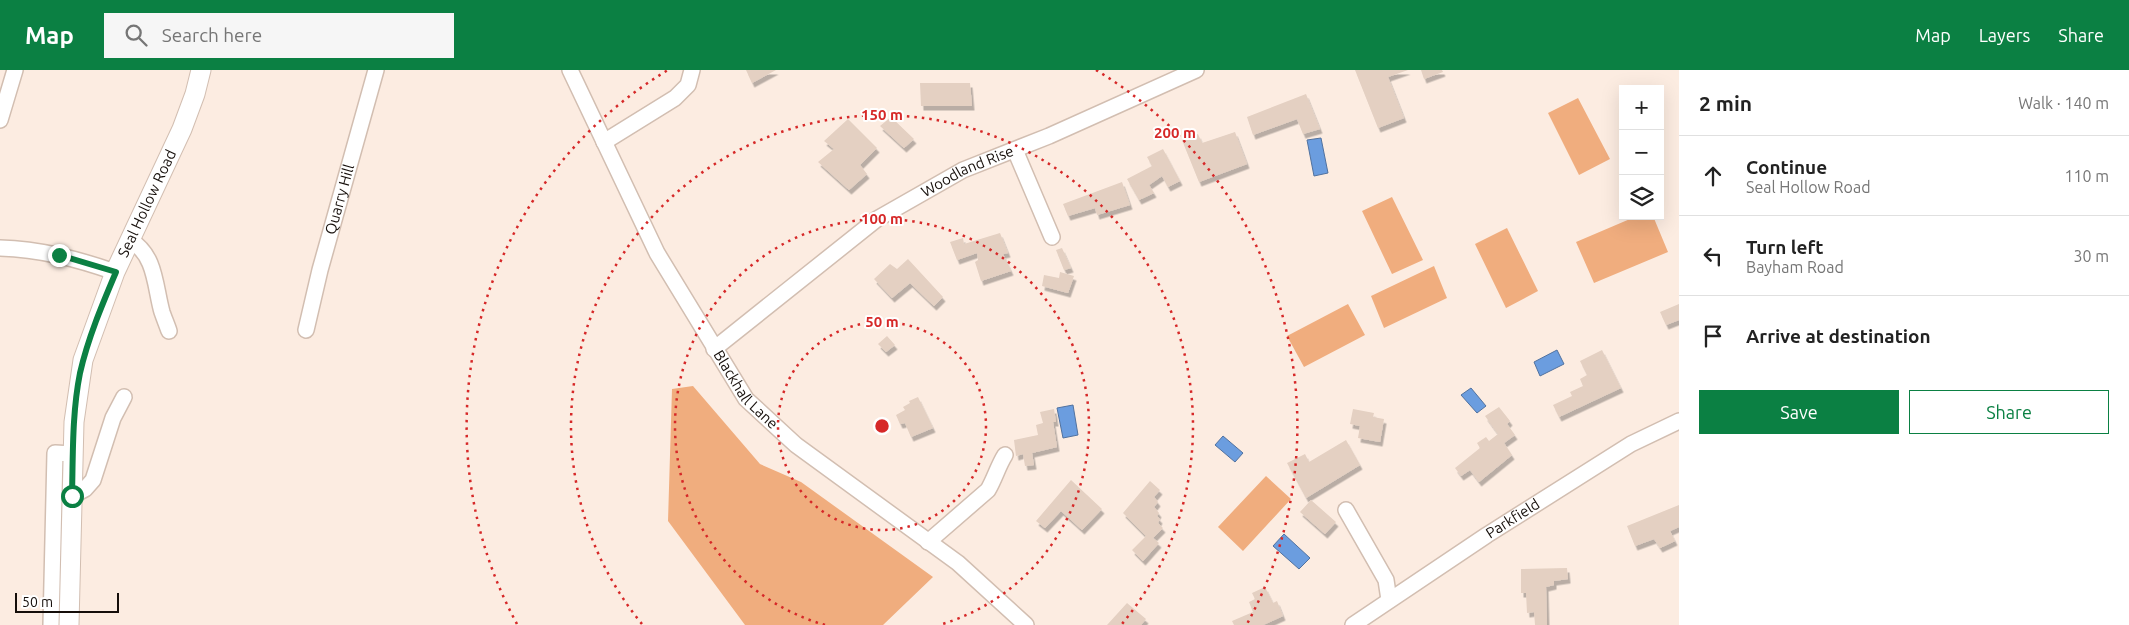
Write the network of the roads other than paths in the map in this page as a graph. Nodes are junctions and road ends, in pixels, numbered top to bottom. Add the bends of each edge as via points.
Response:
1 (15, 70) edge
2 (201, 70) edge
3 (376, 70) edge
4 (570, 70) edge
5 (692, 70) edge
6 (1196, 70) edge
7 (0, 120) edge
8 (604, 142) junction
9 (1015, 150) junction
10 (1052, 237) dead end
11 (131, 241) junction
12 (0, 248) edge
13 (116, 272) junction
14 (306, 330) dead end
15 (169, 331) dead end
16 (714, 349) junction
17 (124, 397) dead end
18 (1679, 421) edge
19 (73, 454) junction
20 (1006, 455) dead end
21 (72, 496) junction
22 (1346, 510) dead end
23 (928, 542) junction
24 (61, 592) junction
25 (1389, 600) junction
26 (51, 625) edge
27 (69, 625) edge
28 (1026, 625) edge
29 (1353, 625) edge

1 - 7 street
2 - 11 main road, Seal Hollow Road via 196,94 182,129
3 - 14 street, Quarry Hill
4 - 8 street, Blackhall Lane
5 - 8 street via 688,85 675,98
6 - 9 street, Woodland Rise
8 - 16 street, Blackhall Lane via 656,253
9 - 10 street
9 - 16 street, Woodland Rise via 963,170 877,219
11 - 13 main road, Seal Hollow Road
11 - 15 street via 147,257 154,272
12 - 13 street via 59,255
13 - 19 main road, Seal Hollow Road via 94,326 80,374
16 - 23 street, Blackhall Lane via 746,399 796,445
17 - 21 street via 113,418 93,480
18 - 25 street, Parkfield via 1623,449
19 - 21 main road, Seal Hollow Road
19 - 24 street, Seal Hollow Road via 55,453
20 - 23 street via 988,490
21 - 24 main road, Seal Hollow Road
22 - 25 street via 1386,580
23 - 28 street, Blackhall Lane via 958,563
24 - 26 street, Seal Hollow Road
24 - 27 main road, Seal Hollow Road
25 - 29 street, Parkfield

